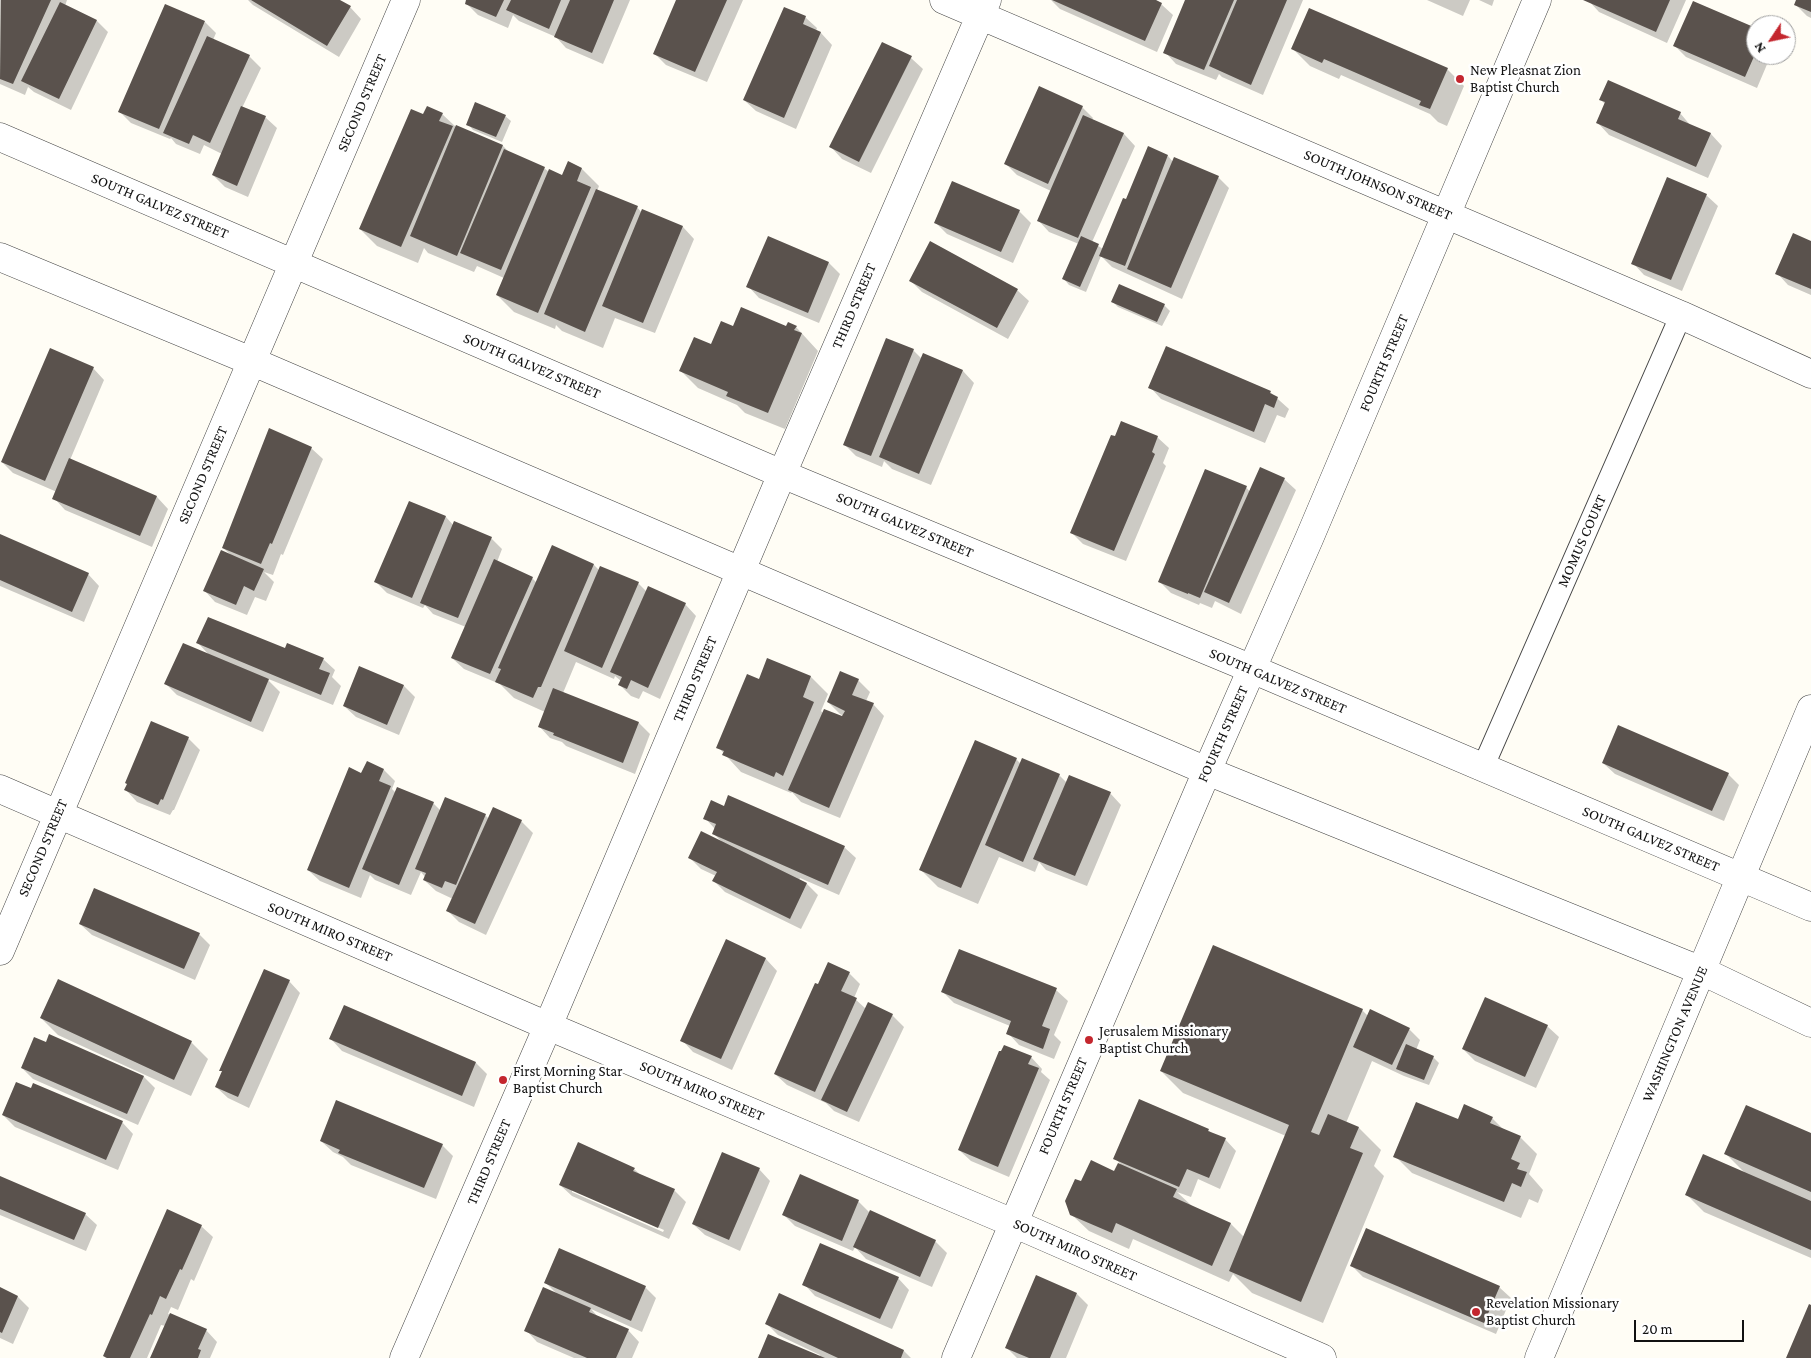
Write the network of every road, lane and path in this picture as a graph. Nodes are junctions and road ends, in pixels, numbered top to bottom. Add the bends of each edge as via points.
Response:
1 (406, 0) edge
2 (944, 0) edge
3 (1537, 0) edge
4 (984, 8) edge
5 (0, 137) edge
6 (1447, 215) junction
7 (0, 257) edge
8 (293, 263) junction
9 (1682, 315) junction
10 (251, 361) junction
11 (1811, 374) edge
12 (782, 474) junction
13 (740, 571) junction
14 (1252, 669) junction
15 (1811, 709) edge
16 (1483, 767) junction
17 (1207, 771) junction
18 (0, 789) edge
19 (58, 814) junction
20 (1740, 877) junction
21 (1811, 907) edge
22 (0, 951) edge
23 (1702, 972) junction
24 (1811, 1023) edge
25 (548, 1026) junction
26 (1013, 1223) junction
27 (404, 1358) edge
28 (956, 1358) edge
29 (1322, 1358) edge
30 (1539, 1358) edge

1 - 8 street, SECOND STREET
2 - 4 street, SOUTH JOHNSON STREET
3 - 6 street, FOURTH STREET
4 - 6 street, SOUTH JOHNSON STREET
4 - 12 street, THIRD STREET
5 - 8 street, SOUTH GALVEZ STREET
6 - 9 street, SOUTH JOHNSON STREET
6 - 14 street, FOURTH STREET
7 - 10 street
8 - 10 street, SECOND STREET
8 - 12 street, SOUTH GALVEZ STREET
9 - 11 street, SOUTH JOHNSON STREET
9 - 16 lane, MOMUS COURT
10 - 13 street
10 - 19 street, SECOND STREET
12 - 13 street, THIRD STREET
12 - 14 street, SOUTH GALVEZ STREET
13 - 17 street
13 - 25 street, THIRD STREET
14 - 16 street, SOUTH GALVEZ STREET
14 - 17 street, FOURTH STREET
15 - 20 street, WASHINGTON AVENUE
16 - 20 street, SOUTH GALVEZ STREET
17 - 23 street
17 - 26 street, FOURTH STREET
18 - 19 street, SOUTH MIRO STREET
19 - 22 street, SECOND STREET
19 - 25 street, SOUTH MIRO STREET
20 - 21 street, SOUTH GALVEZ STREET
20 - 23 street, WASHINGTON AVENUE
23 - 24 street
23 - 30 street, WASHINGTON AVENUE
25 - 26 street, SOUTH MIRO STREET
25 - 27 street, THIRD STREET
26 - 28 street, FOURTH STREET
26 - 29 street, SOUTH MIRO STREET

